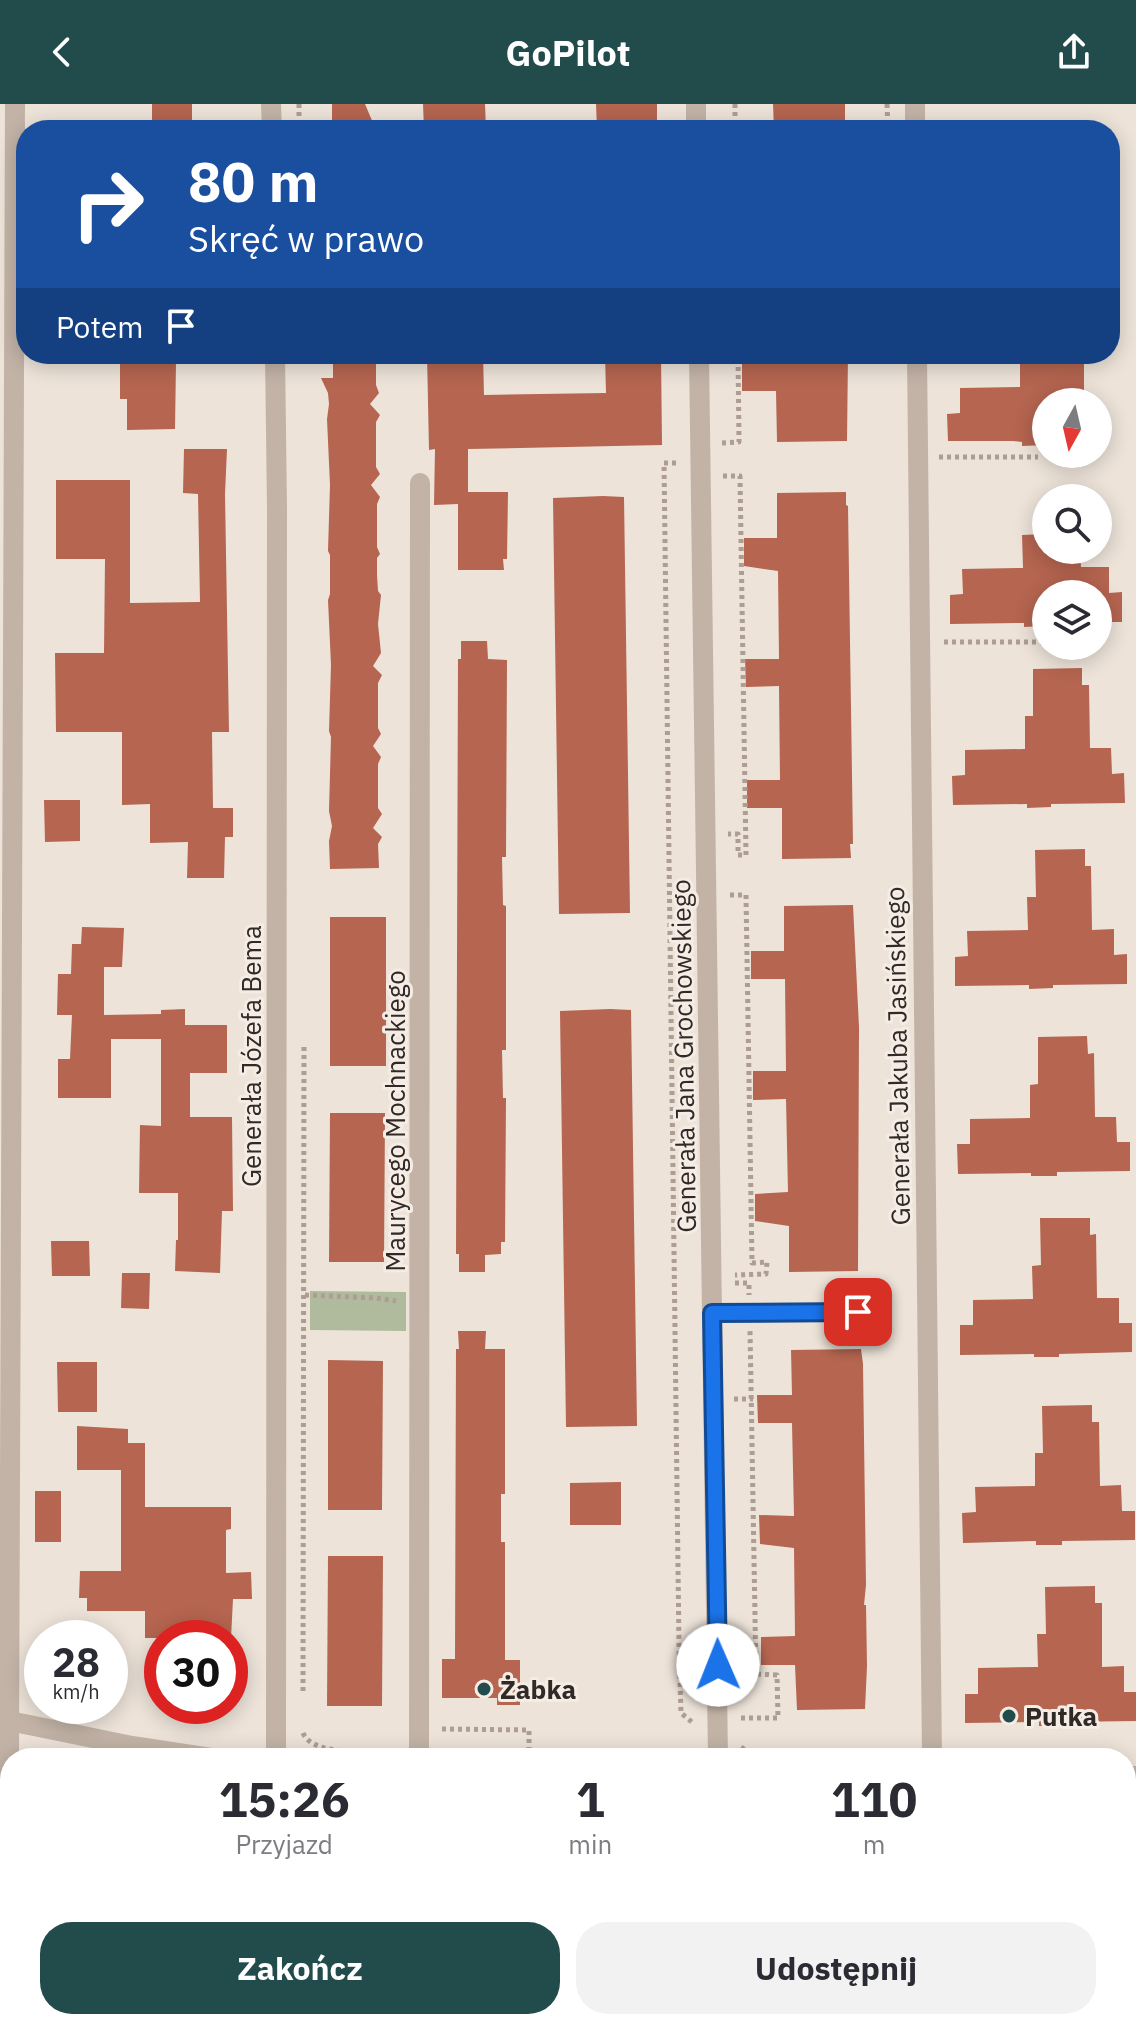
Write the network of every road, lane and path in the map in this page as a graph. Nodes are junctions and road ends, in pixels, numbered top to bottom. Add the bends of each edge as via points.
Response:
1 (15, 104) edge
2 (275, 364) edge
3 (699, 364) edge
4 (738, 364) edge
5 (917, 364) edge
6 (722, 451) dead end
7 (929, 457) dead end
8 (1032, 457) edge
9 (684, 463) dead end
10 (722, 468) dead end
11 (420, 483) dead end
12 (932, 642) dead end
13 (1032, 642) edge
14 (728, 848) dead end
15 (729, 886) dead end
16 (304, 1040) dead end
17 (749, 1291) dead end
18 (305, 1295) junction
19 (420, 1307) junction
20 (885, 1312) dead end
21 (712, 1313) junction
22 (750, 1329) dead end
23 (303, 1704) dead end
24 (4, 1720) edge
25 (303, 1720) dead end
26 (738, 1724) dead end
27 (418, 1729) junction
28 (695, 1735) dead end
29 (4, 1748) edge
30 (145, 1748) edge
31 (276, 1748) edge
32 (321, 1748) edge
33 (419, 1748) edge
34 (529, 1748) edge
35 (718, 1748) edge
36 (932, 1748) edge

1 - 24 street
2 - 31 street, Generała Józefa Bema
3 - 21 street, Generała Jana Grochowskiego
4 - 6 path via 739,442 722,442
5 - 36 street, Generała Jakuba Jasińskiego
7 - 8 path
9 - 28 path via 664,463 664,495 679,1646 681,1713 694,1725
10 - 14 path via 722,476 740,476 746,855 738,855 738,834 728,834
11 - 19 street, Maurycego Mochnackiego
12 - 13 path
15 - 17 path via 729,895 746,895 752,1263 767,1262 766,1274 732,1275 732,1283 749,1283
16 - 18 path
18 - 19 path via 376,1298
18 - 23 path
19 - 27 street, Maurycego Mochnackiego
20 - 21 lane
21 - 35 street, Generała Jana Grochowskiego
22 - 26 path via 756,1674 777,1675 778,1718 739,1718
24 - 29 street
24 - 30 street
25 - 32 path via 303,1736
27 - 33 street, Maurycego Mochnackiego
27 - 34 path via 529,1730

